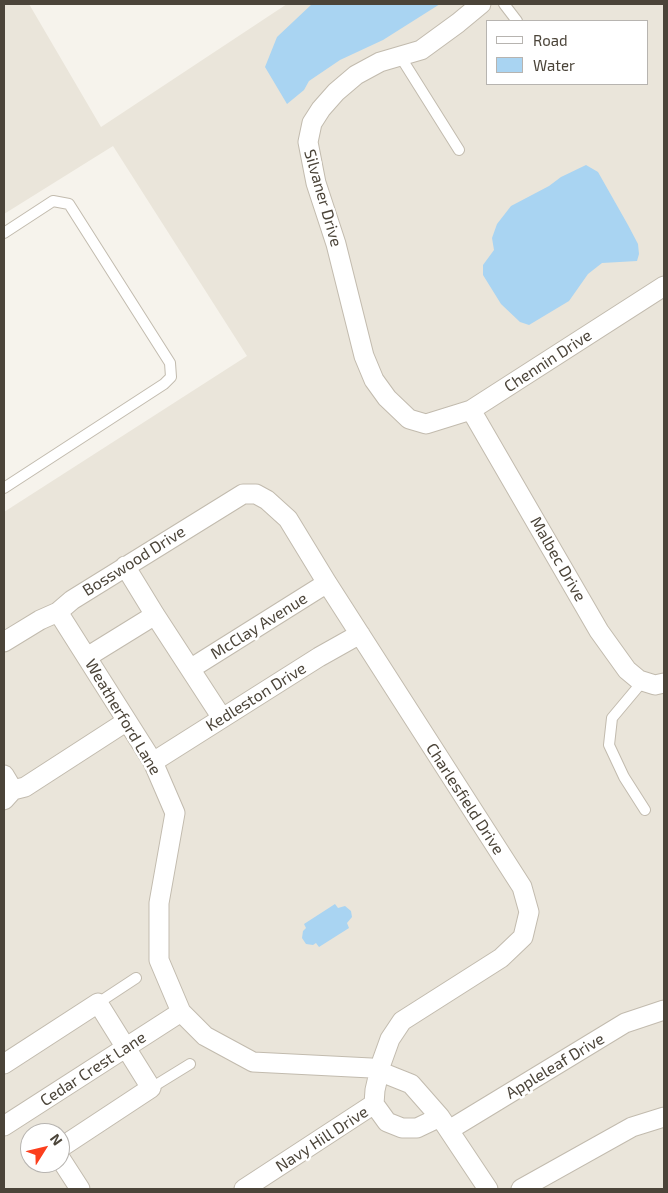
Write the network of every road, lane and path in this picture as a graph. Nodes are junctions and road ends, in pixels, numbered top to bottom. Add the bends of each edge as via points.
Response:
1 (481, 4) edge
2 (504, 4) edge
3 (516, 20) edge
4 (400, 56) junction
5 (459, 150) dead end
6 (4, 233) edge
7 (664, 286) edge
8 (471, 410) junction
9 (426, 424) joint
10 (4, 488) edge
11 (267, 500) joint
12 (125, 566) junction
13 (327, 583) junction
14 (58, 612) junction
15 (155, 615) junction
16 (360, 634) junction
17 (4, 642) edge
18 (87, 657) junction
19 (190, 669) junction
20 (643, 681) junction
21 (664, 683) edge
22 (222, 718) junction
23 (127, 721) junction
24 (153, 762) junction
25 (7, 788) edge
26 (645, 810) dead end
27 (136, 978) dead end
28 (98, 1003) junction
29 (664, 1010) edge
30 (181, 1012) junction
31 (125, 1048) junction
32 (4, 1064) edge
33 (190, 1064) dead end
34 (379, 1071) junction
35 (151, 1088) junction
36 (374, 1104) junction
37 (664, 1117) edge
38 (445, 1123) junction
39 (4, 1126) edge
40 (70, 1141) edge
41 (70, 1173) edge
42 (80, 1189) edge
43 (244, 1189) edge
44 (488, 1189) edge
45 (521, 1189) edge

1 - 4 street, Silvaner Drive via 422,50
2 - 3 lane
4 - 5 lane
4 - 9 street, Silvaner Drive via 356,75 336,92 312,123 308,142 316,183 336,244 364,356 374,380 409,419
6 - 10 lane via 53,201 69,204 170,363 171,377
7 - 8 street, Chennin Drive
8 - 9 street, Chennin Drive
8 - 20 street, Malbec Drive via 599,631 627,670
11 - 12 street, Bosswood Drive via 256,494 243,494
11 - 13 street, Charlesfield Drive via 288,519
12 - 14 street, Bosswood Drive
12 - 15 street
13 - 16 street, Charlesfield Drive
13 - 19 street, McClay Avenue
14 - 17 street, Bosswood Drive
14 - 18 street, Weatherford Lane
15 - 18 street
15 - 19 street
16 - 22 street, Kedleston Drive
16 - 34 street, Charlesfield Drive via 522,887 529,912 523,937 501,958 402,1021 390,1039
18 - 23 street, Weatherford Lane
19 - 22 street
20 - 21 street via 655,685
20 - 26 lane via 612,718 609,745
22 - 24 street, Kedleston Drive
23 - 24 street, Weatherford Lane
23 - 25 street via 25,787
24 - 30 street, Weatherford Lane via 175,813 159,903 160,960
27 - 28 lane
28 - 31 street
28 - 32 street
29 - 38 street, Appleleaf Drive via 624,1023
30 - 31 street, Cedar Crest Lane
30 - 34 street, Weatherford Lane via 205,1036 253,1062
31 - 35 street
31 - 39 street, Cedar Crest Lane
33 - 35 lane
34 - 36 street, Navy Hill Drive
34 - 38 street, Weatherford Lane via 411,1084
35 - 40 street
36 - 38 street, Navy Hill Drive via 387,1122 402,1128
36 - 43 street, Navy Hill Drive
37 - 45 street via 632,1127
38 - 44 street, Weatherford Lane
41 - 42 street

